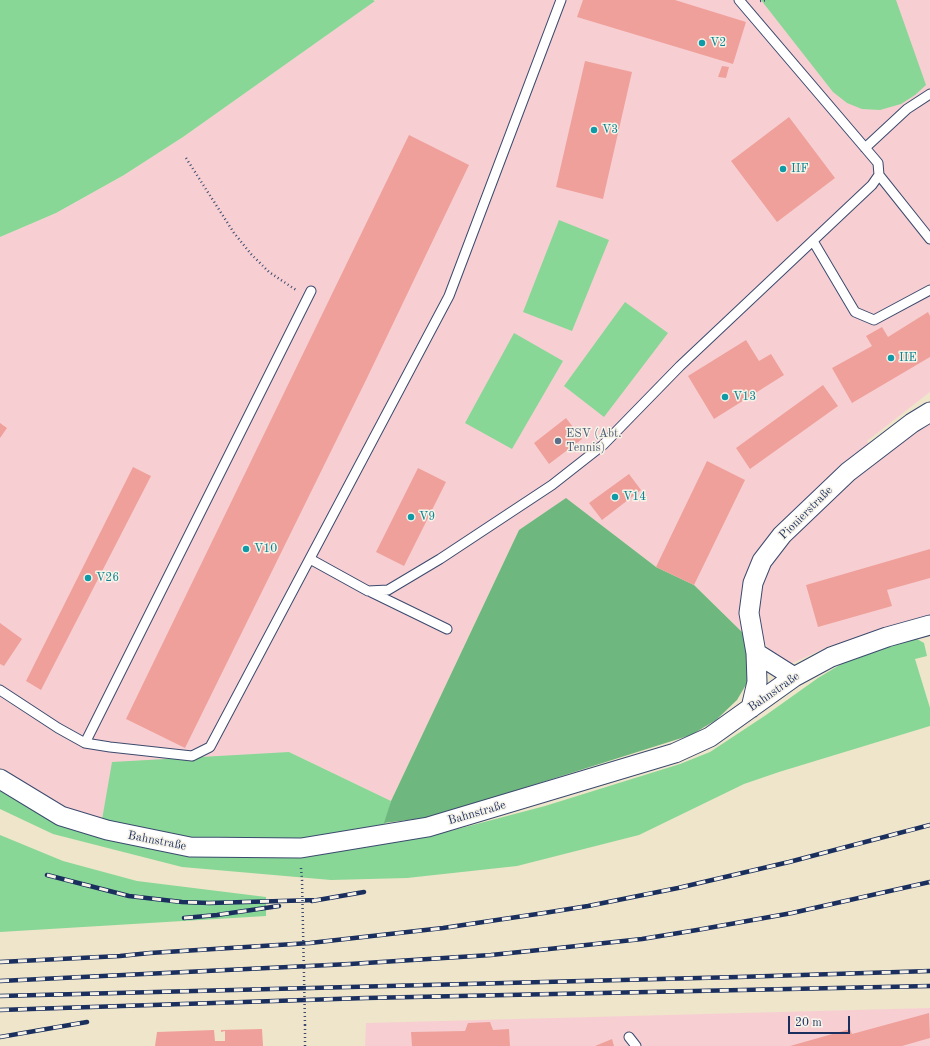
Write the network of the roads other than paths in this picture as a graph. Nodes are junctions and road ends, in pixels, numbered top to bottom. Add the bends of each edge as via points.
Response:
1 (561, 0) edge
2 (739, 0) edge
3 (930, 94) edge
4 (865, 148) junction
5 (879, 175) junction
6 (930, 239) edge
7 (813, 241) junction
8 (930, 290) edge
9 (309, 294) road end
10 (930, 412) edge
11 (310, 559) junction
12 (368, 591) junction
13 (930, 625) edge
14 (447, 629) dead end
15 (756, 653) junction
16 (794, 677) junction
17 (0, 690) edge
18 (751, 708) junction
19 (85, 743) junction
20 (0, 779) edge
21 (629, 1037) dead end
22 (636, 1046) edge

1 - 11 lane via 449,296
2 - 4 lane
3 - 4 lane via 907,109
4 - 5 lane via 878,163
5 - 6 lane
5 - 7 lane via 872,185
7 - 8 lane via 855,312 868,318 874,320
7 - 12 lane via 680,366 603,445 552,485 440,559 388,590
9 - 19 lane
10 - 15 street, Pionierstraße via 848,472 782,535 762,561 753,583 750,613
11 - 12 lane
11 - 19 lane via 210,748 192,756
12 - 14 lane
13 - 16 street, Bahnstraße via 831,657
15 - 16 street
15 - 18 street, Pionierstraße via 757,682
16 - 18 street, Bahnstraße
17 - 19 lane
18 - 20 street, Bahnstraße via 710,737 675,753 584,782 428,827 301,848 190,848 107,830 61,816
21 - 22 lane

